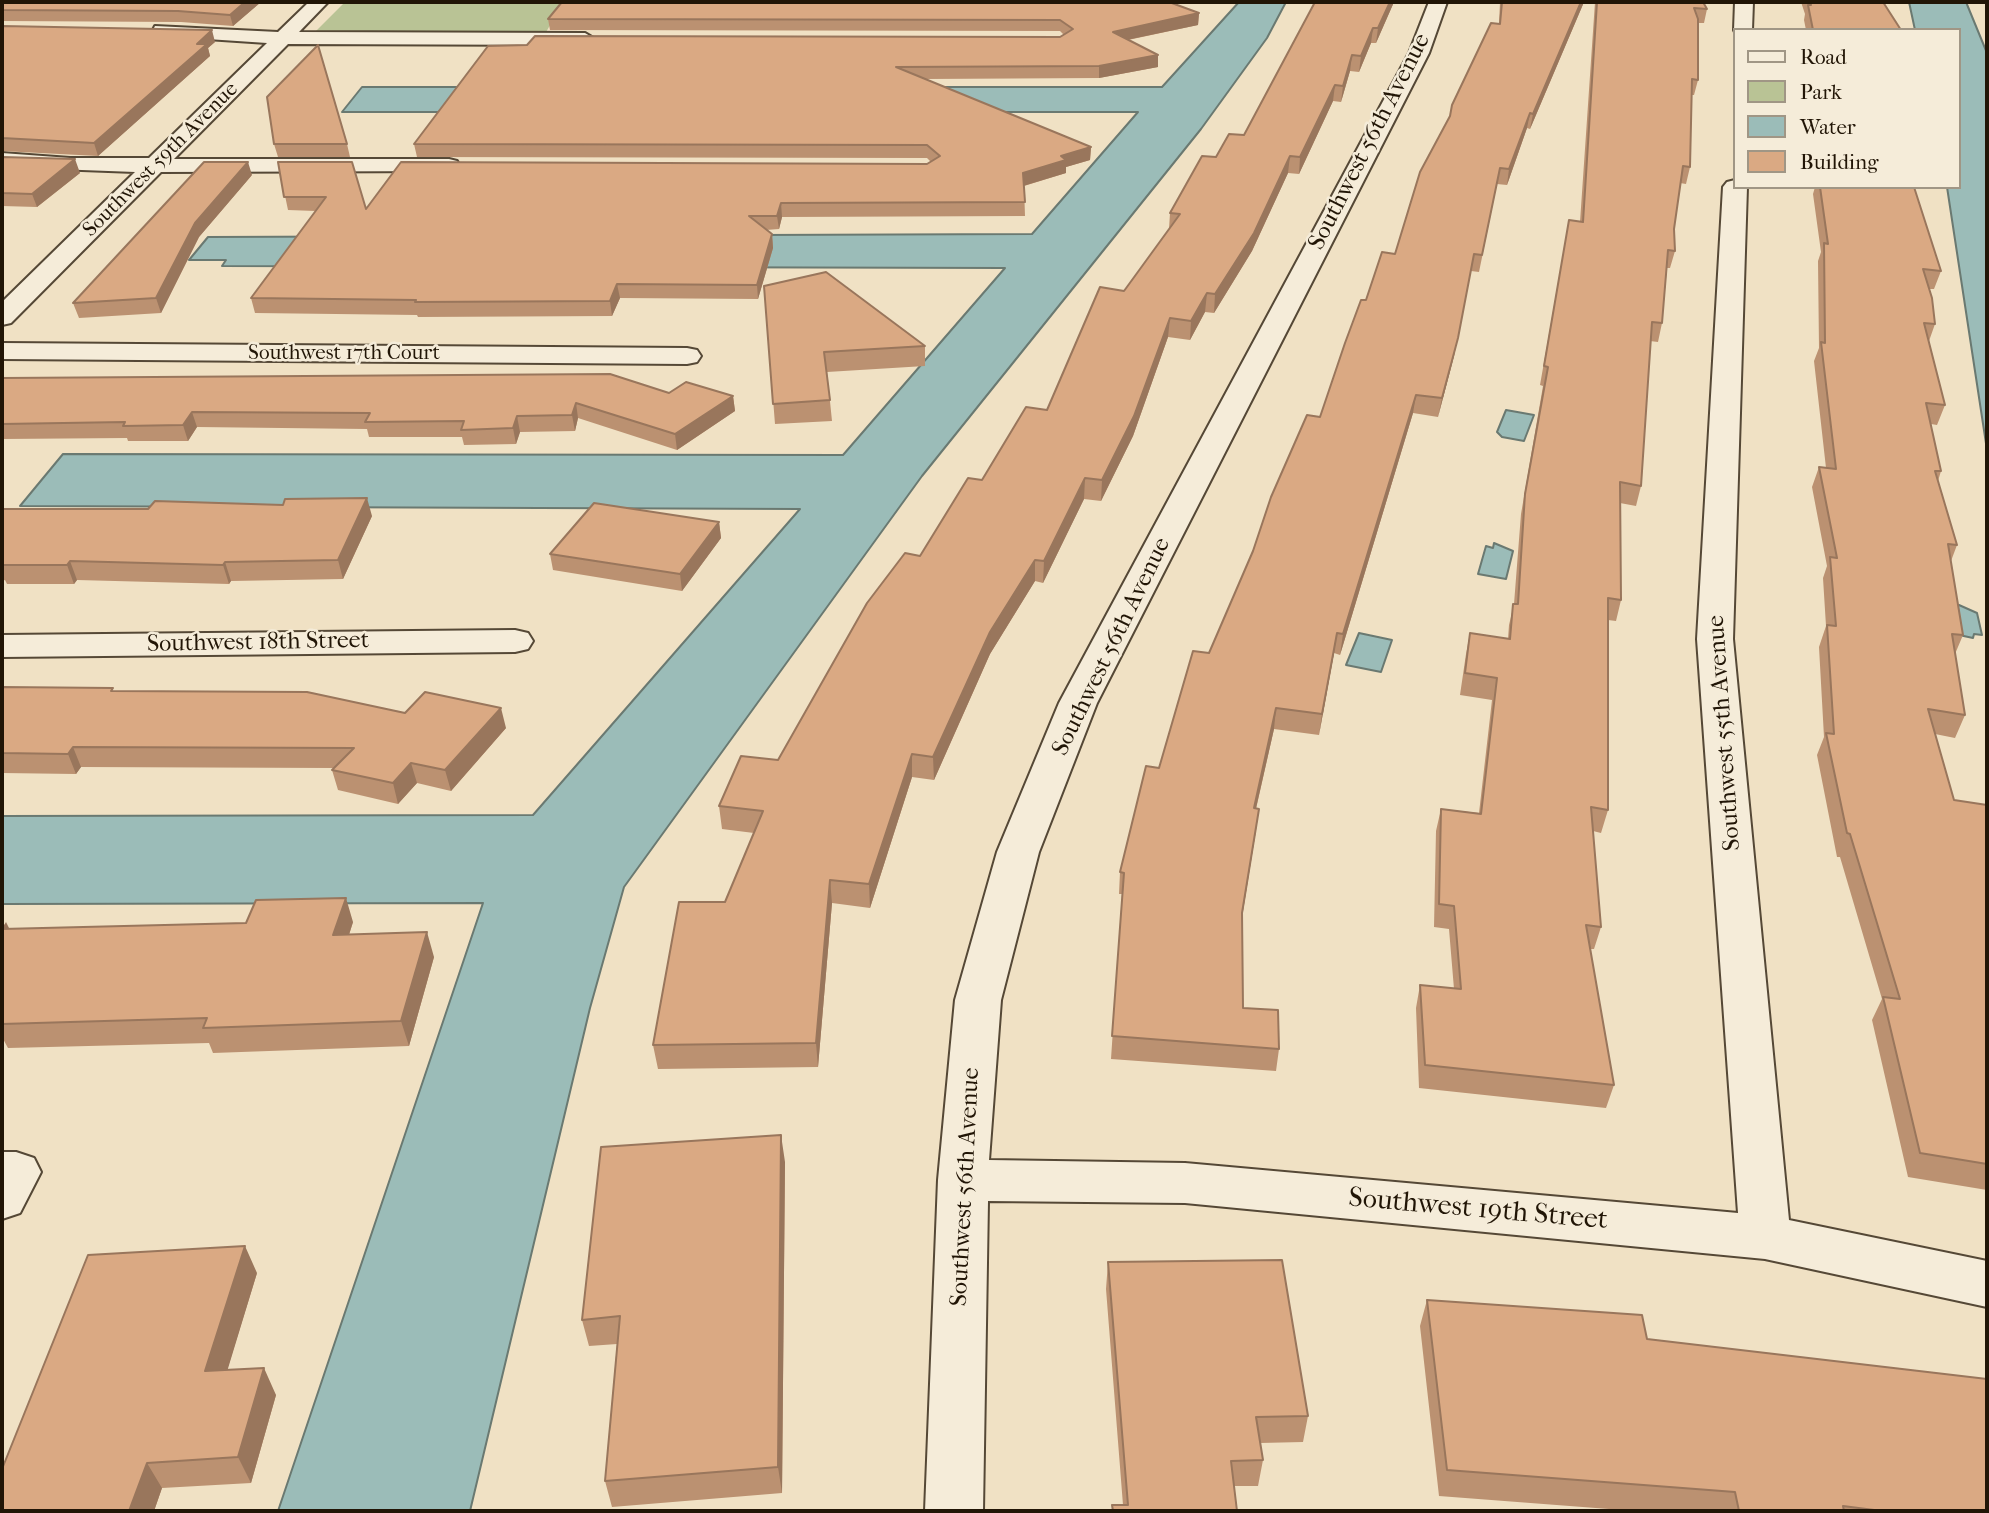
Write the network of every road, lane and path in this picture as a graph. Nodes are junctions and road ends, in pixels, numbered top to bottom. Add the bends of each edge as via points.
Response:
1 (319, 2) edge
2 (1438, 2) edge
3 (1744, 2) edge
4 (1743, 28) edge
5 (141, 30) edge
6 (283, 38) junction
7 (602, 39) edge
8 (2, 160) edge
9 (158, 165) junction
10 (466, 166) edge
11 (1735, 189) edge
12 (2, 317) edge
13 (2, 351) edge
14 (687, 356) dead end
15 (514, 641) dead end
16 (2, 646) edge
17 (963, 1180) junction
18 (1765, 1237) junction
19 (1987, 1284) edge
20 (954, 1511) edge

1 - 6 street, Southwest 59th Avenue
2 - 17 street, Southwest 56th Avenue via 1419,52 1078,703 1018,852 978,1000
3 - 4 street
5 - 6 street
6 - 7 street
6 - 9 street, Southwest 59th Avenue
8 - 9 street
9 - 10 street
9 - 12 street, Southwest 59th Avenue
11 - 18 street, Southwest 55th Avenue via 1714,639
13 - 14 street, Southwest 17th Court
15 - 16 street, Southwest 18th Street
17 - 18 street, Southwest 19th Street via 1185,1183
17 - 20 street, Southwest 56th Avenue
18 - 19 street, Southwest 19th Street

